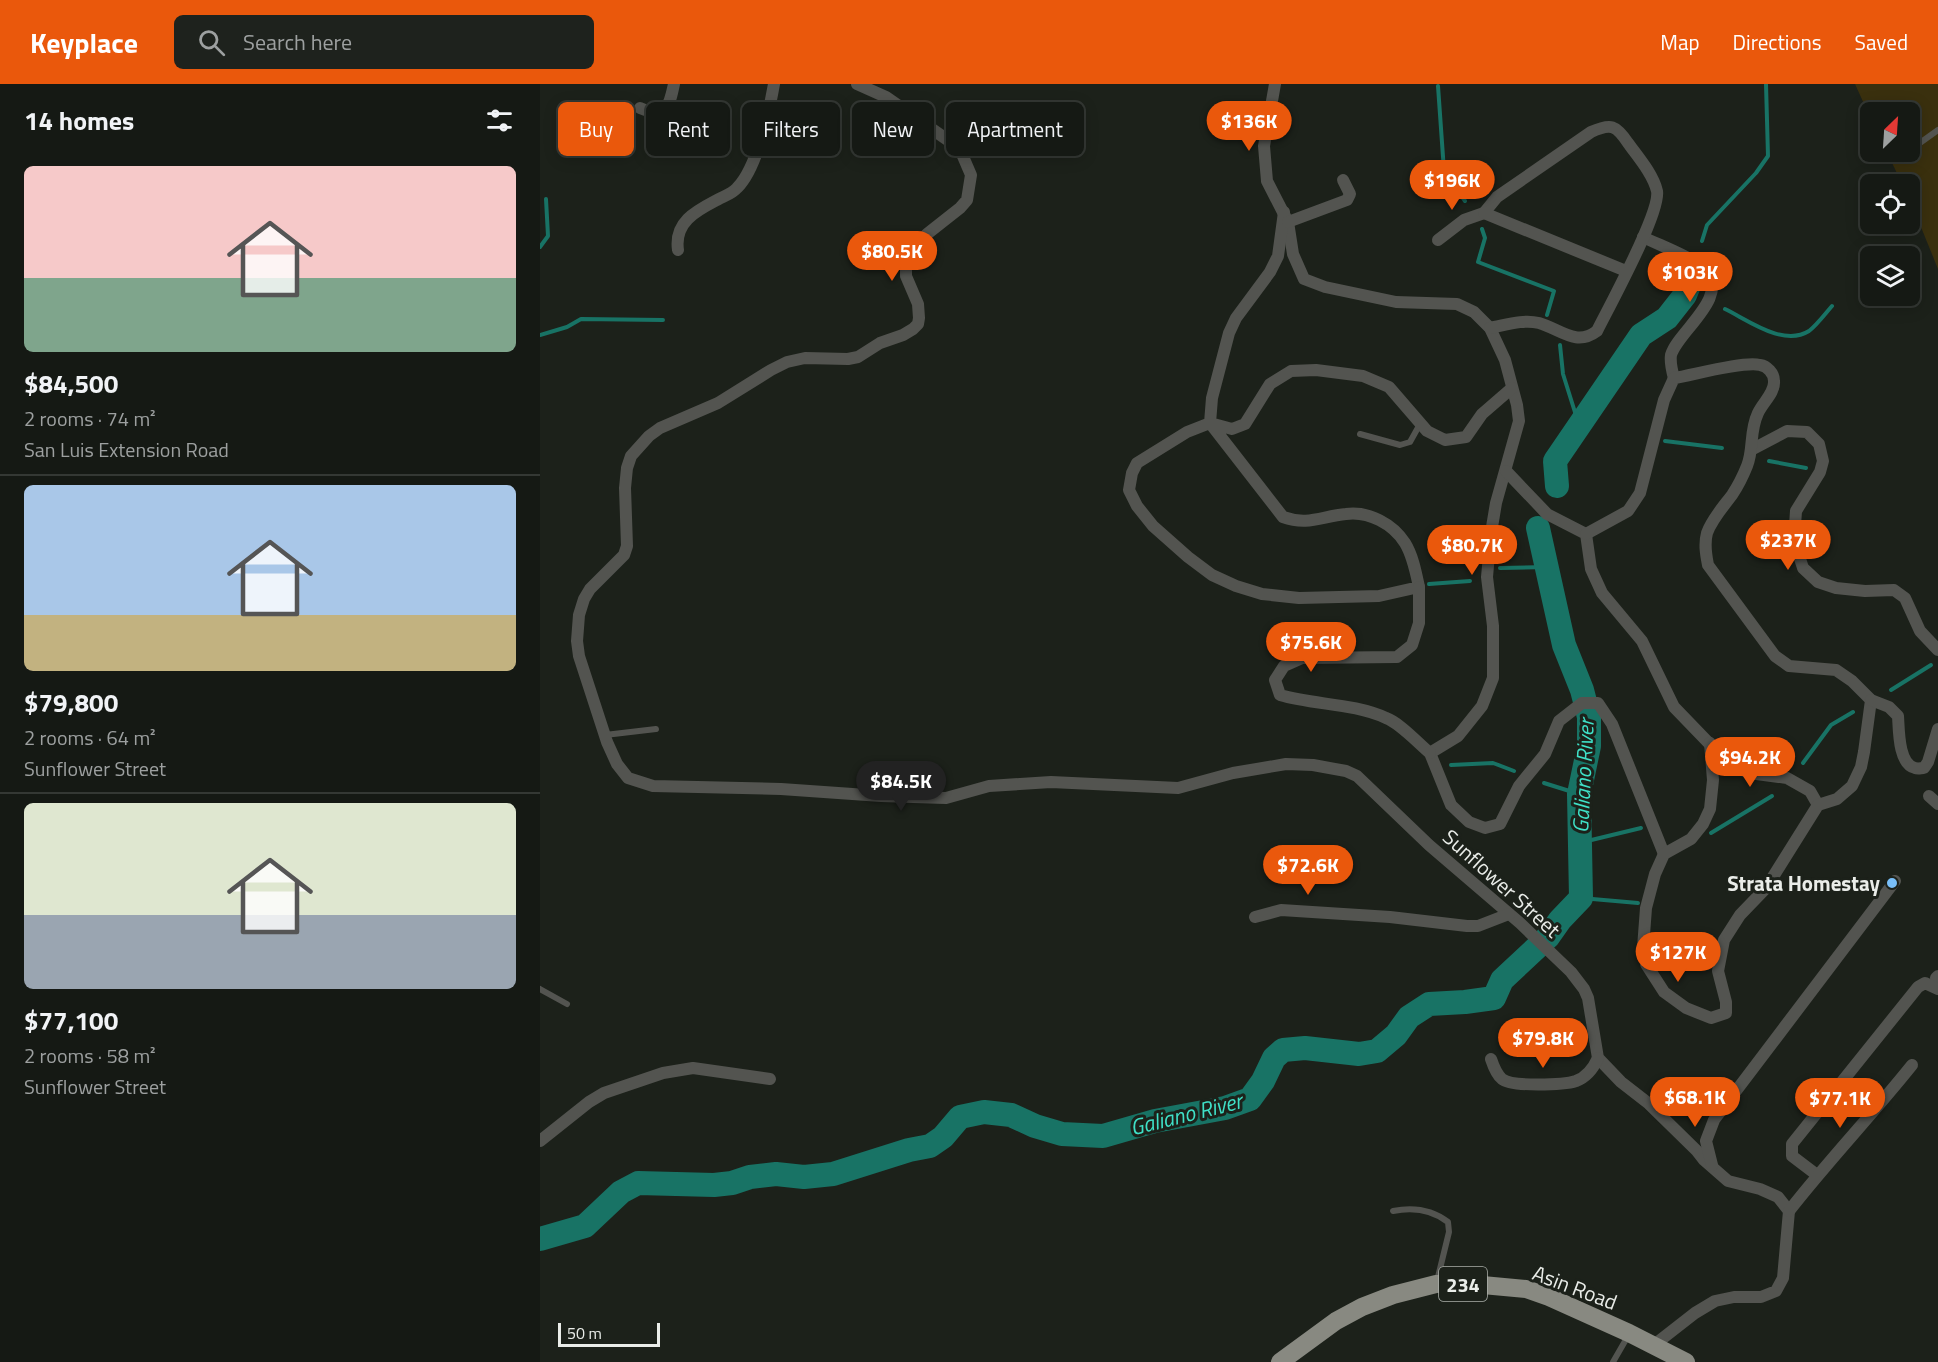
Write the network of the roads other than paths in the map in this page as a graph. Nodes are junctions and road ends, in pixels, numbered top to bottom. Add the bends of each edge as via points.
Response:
1 (674, 84) edge
2 (774, 84) edge
3 (857, 84) edge
4 (1275, 84) edge
5 (640, 108) dead end
6 (1938, 130) edge
7 (1920, 143) edge
8 (1343, 180) dead end
9 (1484, 213) junction
10 (1286, 217) junction
11 (1643, 237) junction
12 (1438, 240) dead end
13 (678, 250) dead end
14 (1626, 272) junction
15 (1491, 328) junction
16 (1674, 378) junction
17 (1512, 388) junction
18 (1210, 423) junction
19 (1420, 424) junction
20 (1360, 434) dead end
21 (1751, 450) junction
22 (1506, 471) junction
23 (1587, 534) junction
24 (1419, 587) junction
25 (1938, 650) edge
26 (1871, 700) junction
27 (656, 729) dead end
28 (1938, 729) edge
29 (605, 735) junction
30 (1710, 743) junction
31 (1430, 753) junction
32 (1818, 805) junction
33 (1664, 854) junction
34 (1896, 881) dead end
35 (1509, 914) junction
36 (1255, 917) dead end
37 (1934, 981) edge
38 (540, 989) edge
39 (567, 1004) dead end
40 (1598, 1058) junction
41 (1491, 1059) dead end
42 (1912, 1065) dead end
43 (770, 1078) dead end
44 (540, 1141) edge
45 (1713, 1169) junction
46 (1817, 1175) junction
47 (1392, 1211) dead end
48 (1789, 1211) junction
49 (1436, 1284) junction
50 (1629, 1333) junction
51 (1654, 1345) junction
52 (1280, 1362) edge
53 (1613, 1362) edge
54 (1686, 1362) edge

1 - 5 street via 671,100 662,112 655,114
2 - 13 street via 764,129 742,183 682,224 676,237
3 - 29 street, Sunflower Street via 886,98 952,143 971,175 967,200 927,234 906,267 918,304 919,318 913,329 858,357 787,362 718,403 660,428 631,456 625,488 627,546 624,555 590,589 577,627 579,656
4 - 10 street via 1264,146 1267,181
6 - 7 lane
8 - 10 street via 1350,194 1347,200
9 - 11 street via 1497,197 1591,132 1613,127 1627,141 1657,191 1657,203
9 - 12 street via 1464,220
9 - 14 street
10 - 15 street via 1293,254 1304,279 1396,302 1457,304 1474,312
10 - 18 street via 1278,256 1229,333 1212,398
11 - 14 street
11 - 16 street via 1697,264 1712,282 1704,309 1671,356
14 - 15 street via 1597,331 1588,338 1578,339 1538,323 1516,322
15 - 17 street
16 - 21 street via 1748,364 1762,365 1771,371 1775,382 1758,412 1750,435
16 - 23 street via 1664,400 1640,493 1628,511
17 - 19 street via 1482,414 1466,437 1445,440
17 - 22 street via 1519,421
18 - 19 street via 1232,429 1245,423 1270,384 1291,370 1316,370 1363,376 1389,387
18 - 24 street via 1283,517 1297,522 1348,513 1368,514 1388,525 1405,543
18 - 24 street via 1187,432 1137,463 1129,490 1153,526 1188,557 1212,575 1262,594 1379,596
19 - 20 lane via 1410,442 1400,445
21 - 25 street via 1787,431 1807,432 1819,444 1823,461 1820,472 1796,511 1794,540 1803,568 1818,582 1836,588 1894,590 1905,598 1920,631
21 - 26 street via 1733,493 1707,533 1708,565 1775,656 1789,666 1836,670
22 - 23 street via 1546,513
22 - 31 street via 1491,533 1487,577 1493,626 1493,678 1482,706 1458,736
23 - 30 street via 1591,569 1602,593 1642,641 1674,707
24 - 31 street via 1419,623 1412,645 1397,657 1302,658 1284,666 1275,680 1280,694 1388,718
26 - 28 street via 1889,706 1898,716 1903,756 1915,768 1924,768 1928,762
26 - 32 street via 1857,778 1837,799
27 - 29 lane
29 - 35 street, Sunflower Street via 617,764 628,778 653,786 946,798 989,786 1051,782 1178,788 1286,764 1346,771 1357,776
30 - 32 street via 1728,763 1749,773 1787,778 1810,791
30 - 33 street via 1710,808 1691,839
31 - 33 street via 1451,805 1469,822 1485,828 1500,824 1519,786 1545,754 1559,721 1582,703 1598,703 1612,724
32 - 33 street via 1766,888 1740,915 1724,940 1719,971 1725,1013 1711,1018 1686,1008 1665,992 1646,964 1646,908
34 - 45 street via 1714,1120 1706,1141
35 - 36 street via 1467,927 1304,911 1281,910
35 - 40 street, Sunflower Street via 1584,989
37 - 46 street via 1918,987 1792,1144 1792,1156
38 - 39 lane
40 - 41 street via 1586,1075 1561,1084 1514,1084 1502,1079
40 - 45 street
42 - 46 street
43 - 44 street via 693,1068 663,1073 604,1093
45 - 48 street via 1728,1181 1778,1197
46 - 48 street
47 - 49 lane via 1428,1211 1448,1222
48 - 51 street via 1783,1278 1776,1291 1761,1297 1715,1301
49 - 50 main road, Asin Road / 234 via 1526,1289
49 - 52 main road, Asin Road / 234 via 1362,1307
50 - 51 main road, Asin Road / 234
50 - 53 lane
51 - 54 main road, Asin Road / 234

